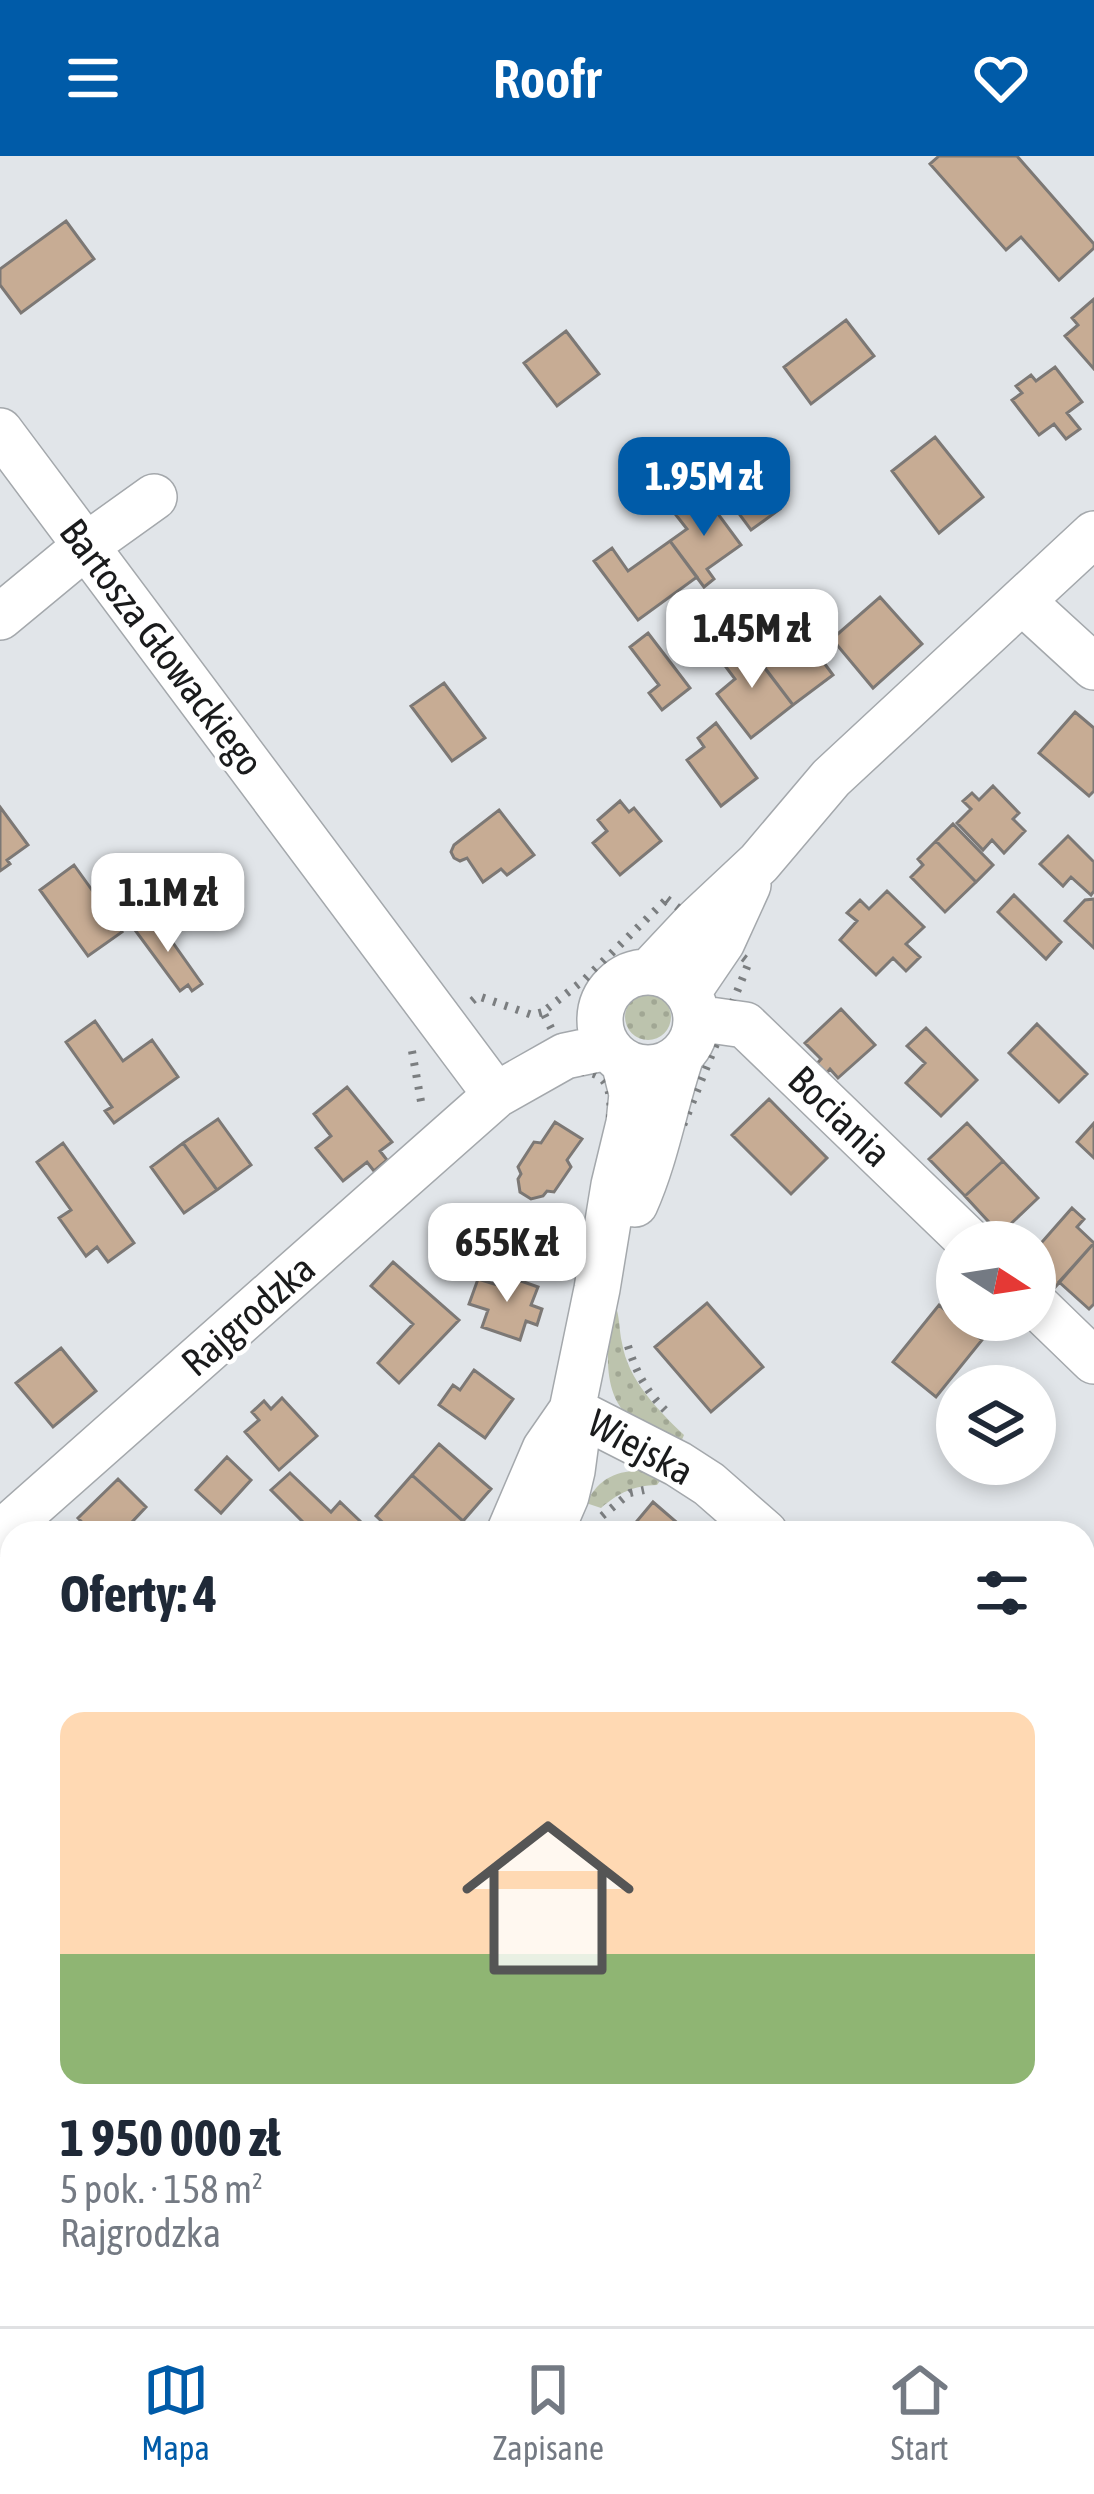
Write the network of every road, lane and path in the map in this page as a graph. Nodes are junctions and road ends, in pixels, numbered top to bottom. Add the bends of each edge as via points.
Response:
1 (0, 431) edge
2 (154, 497) dead end
3 (1094, 534) edge
4 (87, 545) junction
5 (1023, 602) junction
6 (0, 617) edge
7 (1094, 668) edge
8 (709, 932) junction
9 (688, 1012) junction
10 (590, 1040) junction
11 (496, 1095) junction
12 (645, 1127) junction
13 (948, 1221) edge
14 (1056, 1324) edge
15 (1094, 1361) edge
16 (572, 1410) junction
17 (15, 1521) edge
18 (514, 1521) edge
19 (555, 1521) edge
20 (751, 1521) edge

1 - 4 street, Bartosza Głowackiego
2 - 4 street
3 - 5 street
4 - 6 street
4 - 11 street, Bartosza Głowackiego
5 - 7 street
5 - 8 street via 831,778
8 - 9 street
8 - 9 path via 749,962
8 - 10 path via 667,899 543,1012
9 - 10 street via 653,1068
9 - 10 street, Rajgrodzka via 634,973 608,993
9 - 12 street via 667,1097
9 - 12 path via 680,1133
9 - 13 street, Bociania via 746,1025
10 - 11 street, Rajgrodzka via 526,1050
10 - 12 street via 632,1094
10 - 12 path via 573,1072 608,1084 610,1118
11 - 17 street, Rajgrodzka
12 - 16 street via 614,1185
14 - 15 street
16 - 18 street via 545,1448
16 - 19 street via 572,1471
16 - 20 street, Wiejska via 678,1464

